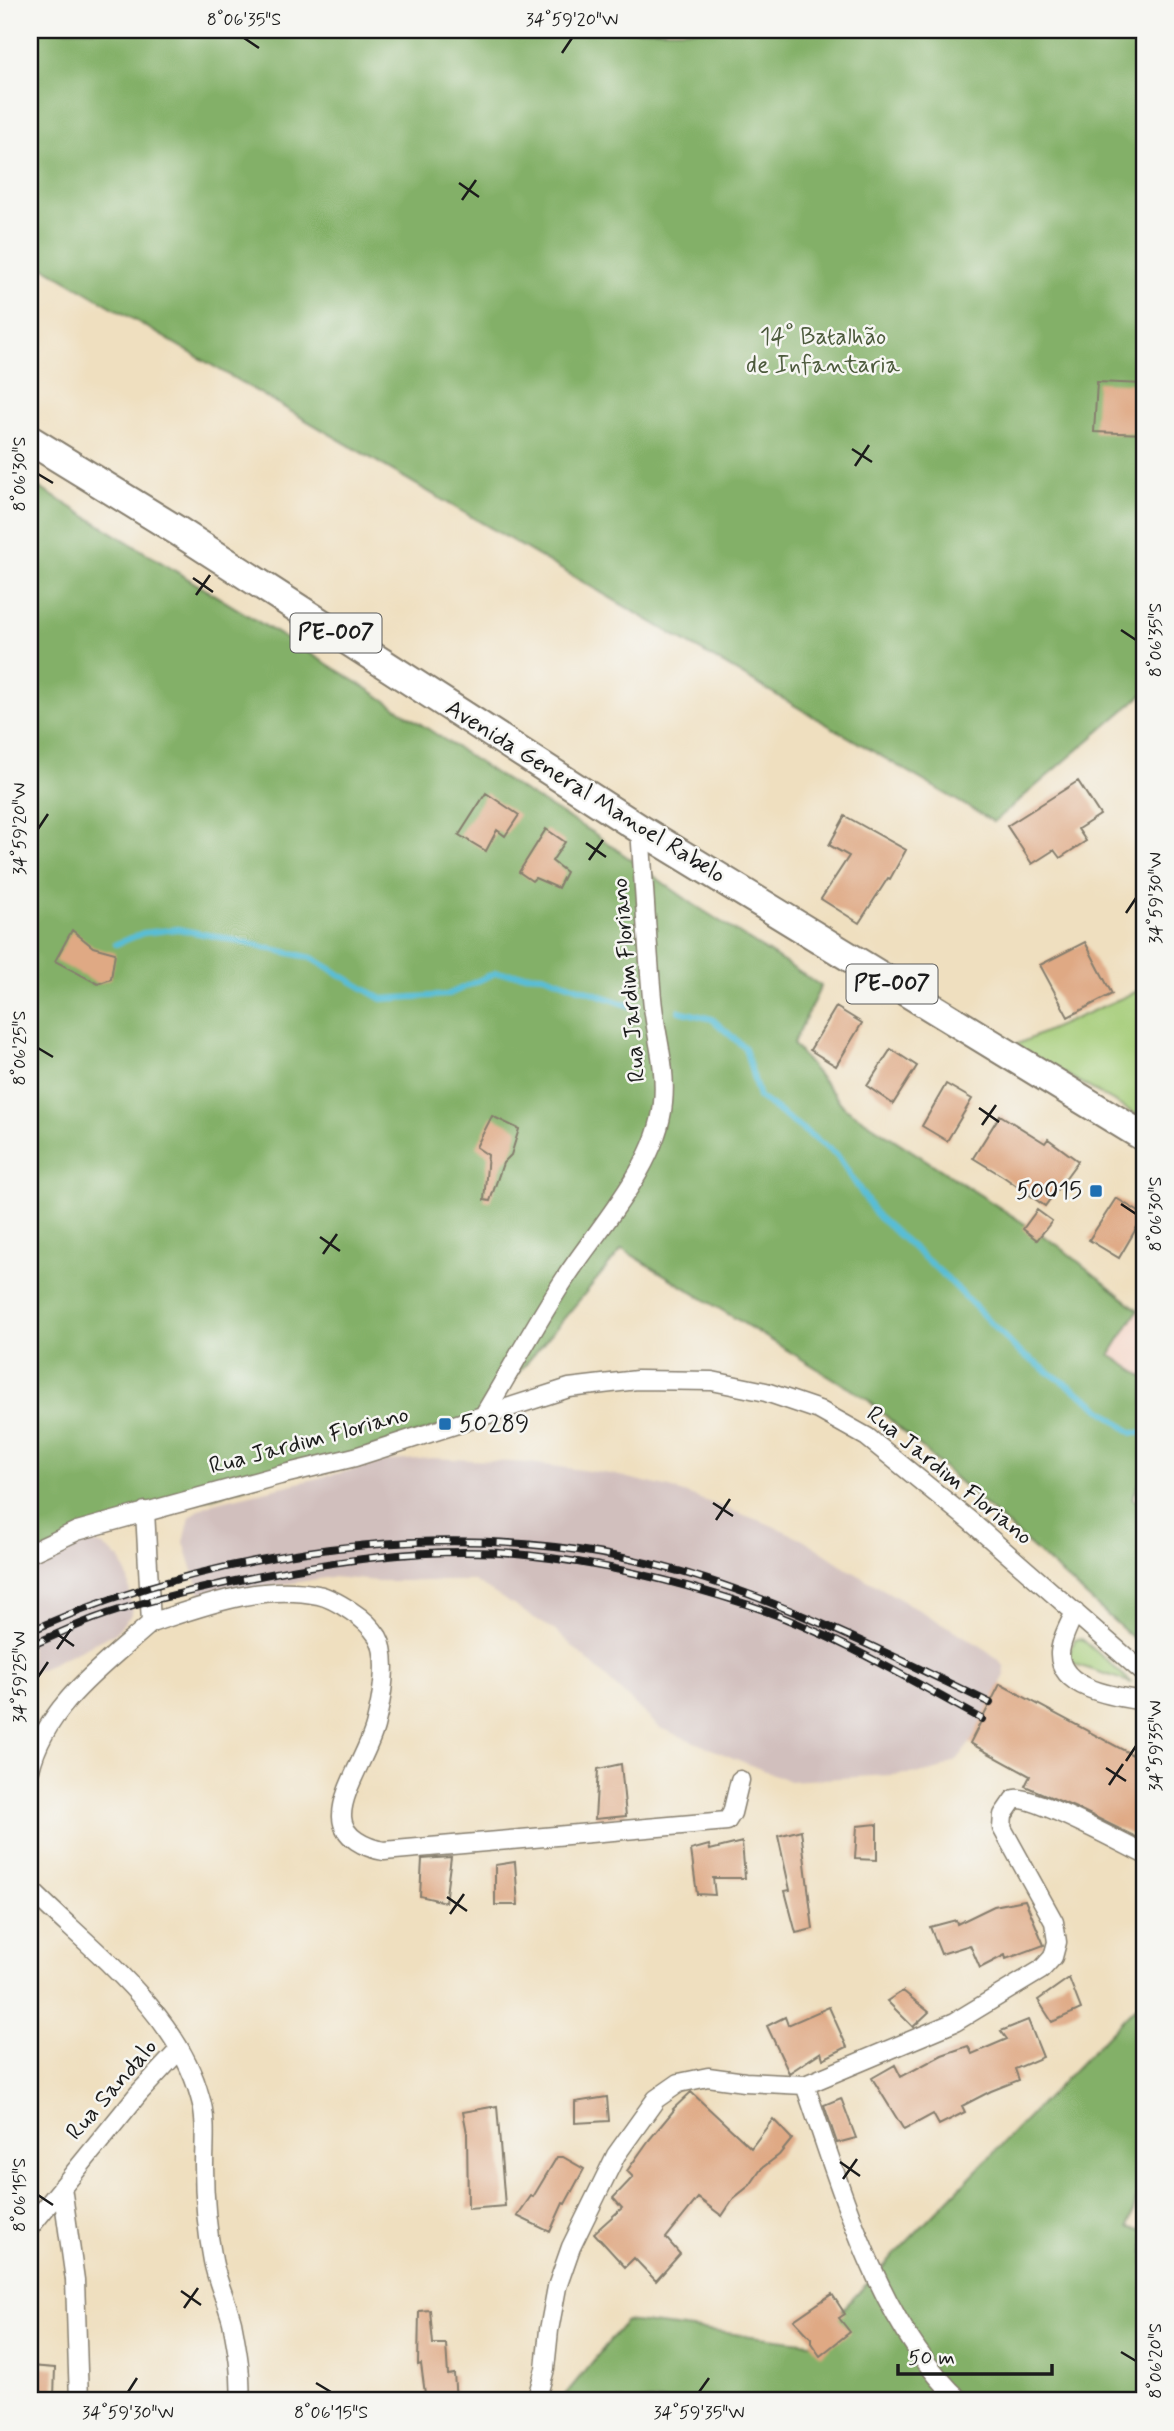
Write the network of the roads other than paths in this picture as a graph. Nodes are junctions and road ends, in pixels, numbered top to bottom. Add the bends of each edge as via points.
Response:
1 (30, 440) edge
2 (640, 829) junction
3 (1144, 1138) edge
4 (485, 1413) junction
5 (145, 1511) junction
6 (30, 1553) edge
7 (1075, 1612) junction
8 (151, 1623) junction
9 (1144, 1673) edge
10 (1144, 1702) edge
11 (30, 1770) edge
12 (740, 1780) dead end
13 (1144, 1854) edge
14 (30, 1888) edge
15 (179, 2050) junction
16 (804, 2085) junction
17 (62, 2187) junction
18 (30, 2227) edge
19 (79, 2401) edge
20 (240, 2401) edge
21 (536, 2401) edge
22 (961, 2401) edge

1 - 2 main road, Avenida General Manoel Rabelo / PE-007
2 - 3 main road, Avenida General Manoel Rabelo / PE-007
2 - 4 street, Rua Jardim Floriano via 652,1002 664,1073 663,1105 638,1172 566,1278
4 - 5 street, Rua Jardim Floriano via 355,1457
4 - 7 street, Rua Jardim Floriano via 569,1388 637,1380 712,1381 766,1392 819,1410 867,1437
5 - 6 street, Rua Jardim Floriano via 78,1531
5 - 8 street
7 - 9 street, Rua Jardim Floriano
7 - 10 street via 1060,1648 1060,1658 1071,1677 1093,1691
8 - 11 street via 58,1712 41,1737
8 - 12 street via 251,1595 292,1592 321,1595 365,1620 379,1639 384,1664 382,1694 375,1728 342,1818 356,1841 371,1849 727,1821
13 - 16 street via 1064,1815 1014,1799 1003,1815 1002,1828 1054,1922 1057,1942 1052,1957 1041,1970 955,2022
14 - 15 street via 150,2005
15 - 17 street, Rua Sandalo
15 - 20 street via 201,2097 213,2262 232,2322
16 - 21 street via 708,2077 679,2082 656,2099 616,2155 571,2247 557,2287
16 - 22 street via 866,2256 907,2334
17 - 18 street, Rua Sandalo
17 - 19 street via 75,2280

